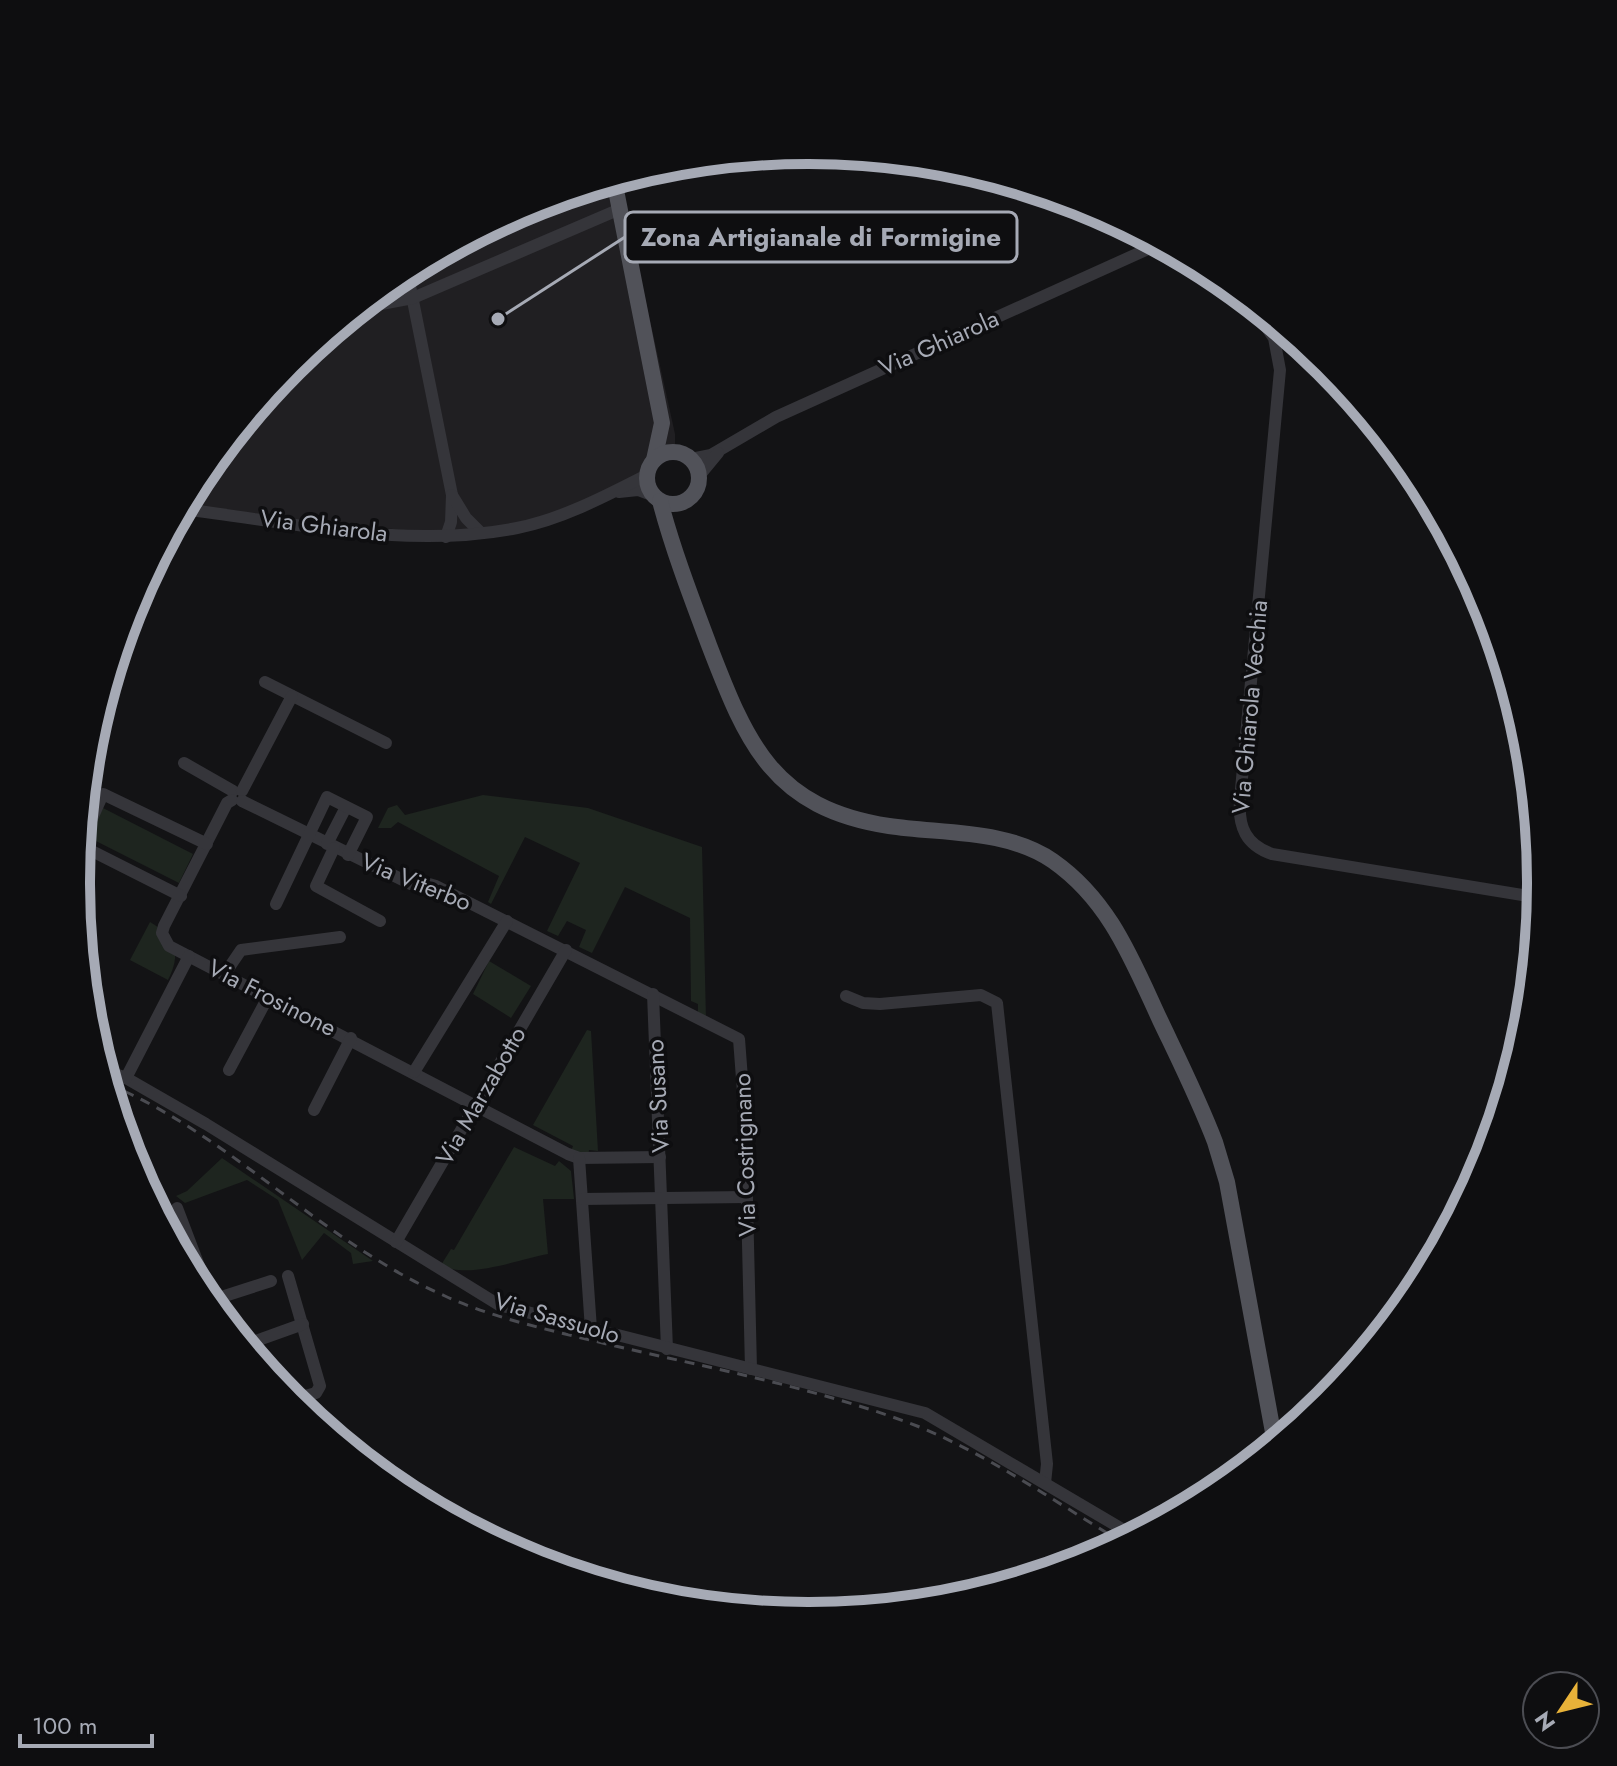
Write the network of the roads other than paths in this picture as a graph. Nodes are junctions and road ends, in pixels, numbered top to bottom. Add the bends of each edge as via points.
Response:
1 (616, 191) edge
2 (620, 209) junction
3 (1146, 250) edge
4 (410, 285) edge
5 (413, 298) junction
6 (385, 303) edge
7 (1271, 334) edge
8 (662, 423) junction
9 (723, 448) junction
10 (684, 456) junction
11 (651, 468) junction
12 (699, 476) junction
13 (612, 492) junction
14 (452, 495) junction
15 (657, 498) junction
16 (685, 501) junction
17 (194, 510) edge
18 (481, 533) junction
19 (446, 537) junction
20 (674, 554) junction
21 (265, 682) dead end
22 (292, 696) junction
23 (386, 743) dead end
24 (184, 763) dead end
25 (237, 796) junction
26 (95, 806) edge
27 (346, 807) junction
28 (309, 836) junction
29 (207, 844) junction
30 (330, 846) junction
31 (91, 851) edge
32 (348, 855) junction
33 (181, 896) junction
34 (1526, 896) edge
35 (276, 904) dead end
36 (380, 921) dead end
37 (507, 921) junction
38 (340, 937) dead end
39 (566, 950) junction
40 (189, 956) junction
41 (224, 975) junction
42 (653, 994) junction
43 (846, 996) dead end
44 (268, 997) junction
45 (351, 1038) junction
46 (229, 1070) dead end
47 (414, 1072) junction
48 (116, 1074) edge
49 (126, 1078) junction
50 (476, 1105) junction
51 (314, 1110) dead end
52 (660, 1157) junction
53 (579, 1158) junction
54 (662, 1197) junction
55 (747, 1197) junction
56 (582, 1199) junction
57 (177, 1208) dead end
58 (396, 1242) junction
59 (193, 1253) edge
60 (288, 1276) dead end
61 (271, 1281) dead end
62 (222, 1297) edge
63 (303, 1324) junction
64 (591, 1329) junction
65 (255, 1341) edge
66 (667, 1349) junction
67 (751, 1369) junction
68 (305, 1396) edge
69 (1273, 1431) edge
70 (1045, 1483) junction
71 (1122, 1529) edge

1 - 2 main road
2 - 5 street
2 - 8 main road
3 - 9 street, Via Ghiarola via 776,417
4 - 5 street
5 - 6 street
5 - 14 street
7 - 34 street, Via Ghiarola Vecchia via 1280,370 1240,800 1242,830 1256,847 1272,854
8 - 10 main road
8 - 11 main road
9 - 10 street, Via Ghiarola
9 - 12 street, Via Ghiarola
10 - 11 main road
10 - 12 main road
11 - 13 street, Via Ghiarola
11 - 15 main road
12 - 16 main road via 696,491
13 - 15 street via 638,490
13 - 18 street, Via Ghiarola via 552,518
14 - 18 street
14 - 19 street
15 - 16 main road
15 - 20 main road
16 - 20 main road via 677,516
17 - 19 street, Via Ghiarola
18 - 19 street, Via Ghiarola
20 - 69 main road via 738,719 758,754 799,794 854,819 1025,847 1068,872 1108,914 1215,1142
21 - 22 street
22 - 23 street
22 - 25 street, Via Frosinone
24 - 25 street, Via Viterbo
25 - 28 street, Via Viterbo
25 - 29 street, Via Frosinone via 227,803
26 - 29 street via 103,794
27 - 28 street via 327,797
27 - 30 street
27 - 32 street via 367,817
28 - 30 street, Via Viterbo
28 - 35 street
29 - 33 street, Via Frosinone
30 - 32 street, Via Viterbo
30 - 36 street via 316,886
31 - 33 street
32 - 37 street, Via Viterbo via 411,884 436,886
33 - 40 street, Via Frosinone via 162,933 169,946
37 - 39 street, Via Viterbo
37 - 47 street
38 - 41 street via 241,950
39 - 42 street, Via Viterbo
39 - 50 street, Via Marzabotto
40 - 41 street, Via Frosinone
40 - 49 street
41 - 44 street, Via Frosinone
42 - 52 street, Via Susano
42 - 55 street, Via Costrignano via 741,1043
43 - 70 street via 880,1004 981,995 997,1003
44 - 45 street, Via Frosinone
44 - 46 street
45 - 47 street, Via Frosinone
45 - 51 street
47 - 50 street, Via Frosinone
48 - 49 street, Via Sassuolo
49 - 58 street, Via Sassuolo
50 - 53 street, Via Frosinone
50 - 58 street, Via Marzabotto
52 - 53 street
52 - 54 street, Via Susano
53 - 56 street
54 - 55 street
54 - 56 street
54 - 66 street, Via Susano
55 - 67 street, Via Costrignano
56 - 64 street
57 - 59 street
58 - 64 street, Via Sassuolo via 499,1305
60 - 63 street
61 - 62 street
63 - 65 street
63 - 68 street via 320,1386
64 - 66 street, Via Sassuolo
66 - 67 street, Via Sassuolo
67 - 70 street, Via Sassuolo via 925,1413
70 - 71 street, Via Sassuolo

